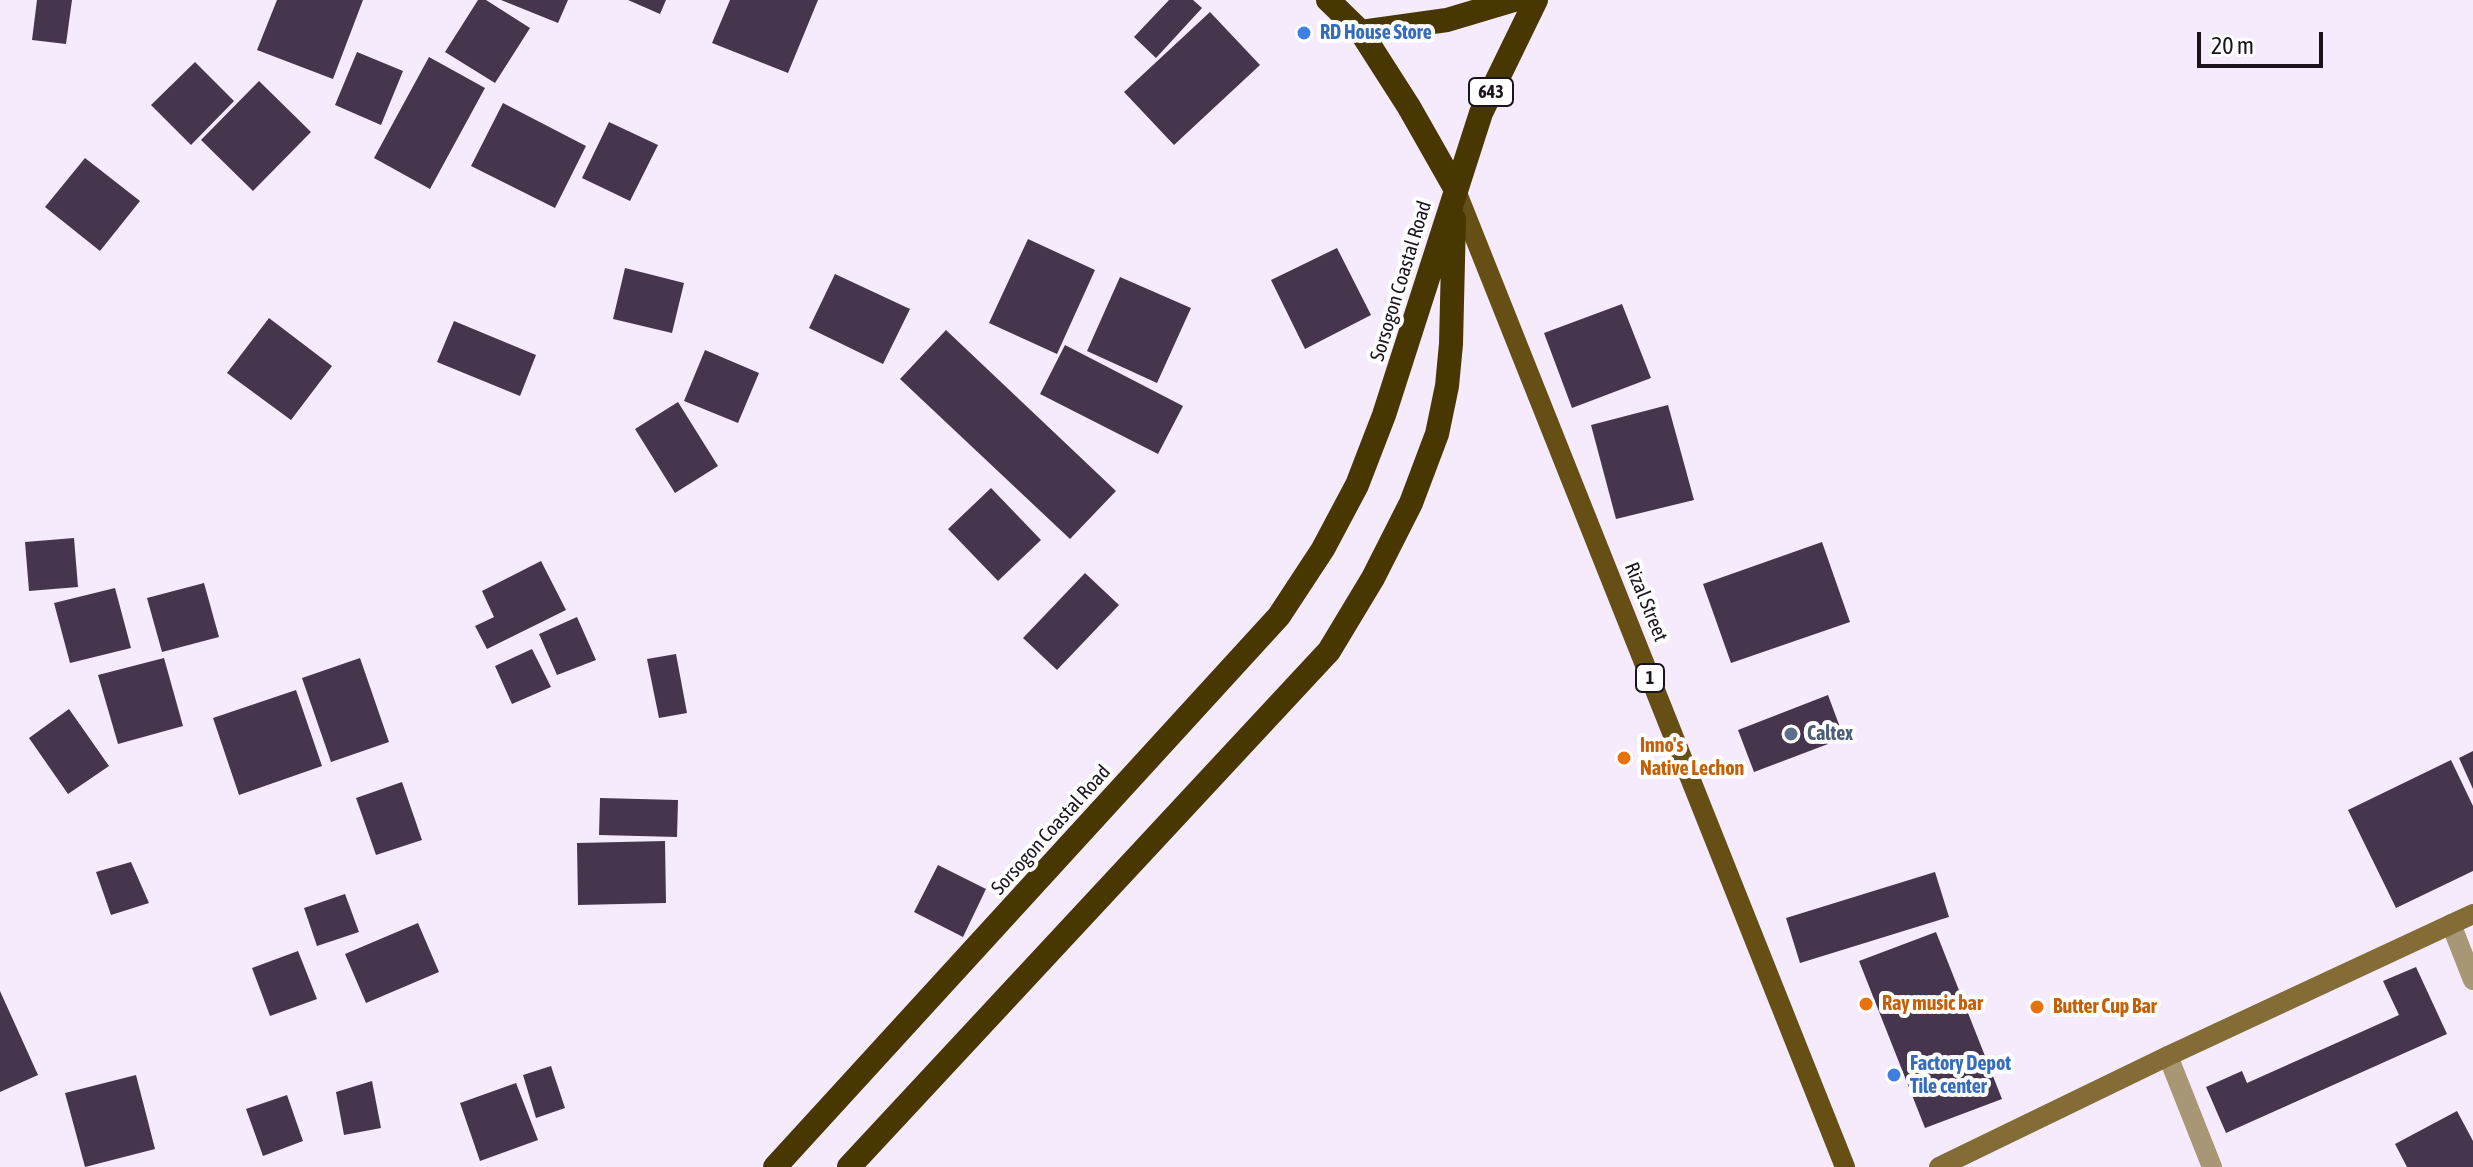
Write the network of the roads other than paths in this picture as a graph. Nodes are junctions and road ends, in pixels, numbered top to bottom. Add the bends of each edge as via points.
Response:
1 (1328, 0) edge
2 (1514, 0) edge
3 (1536, 0) edge
4 (1361, 32) junction
5 (1455, 188) junction
6 (2473, 914) edge
7 (2451, 924) junction
8 (2473, 980) edge
9 (2168, 1056) junction
10 (775, 1167) edge
11 (849, 1167) edge
12 (1845, 1167) edge
13 (1939, 1167) edge
14 (2212, 1167) edge

1 - 4 highway, 1
2 - 4 highway via 1447,20
3 - 5 highway, 643 via 1481,113
4 - 5 highway, 1
5 - 10 highway, Sorsogon Coastal Road via 1357,485 1279,616
5 - 11 highway, Sorsogon Coastal Road via 1451,344 1437,434 1411,503 1329,651
5 - 12 main road, Rizal Street / 1
6 - 7 street
7 - 8 street
7 - 9 street
9 - 13 street
9 - 14 street

